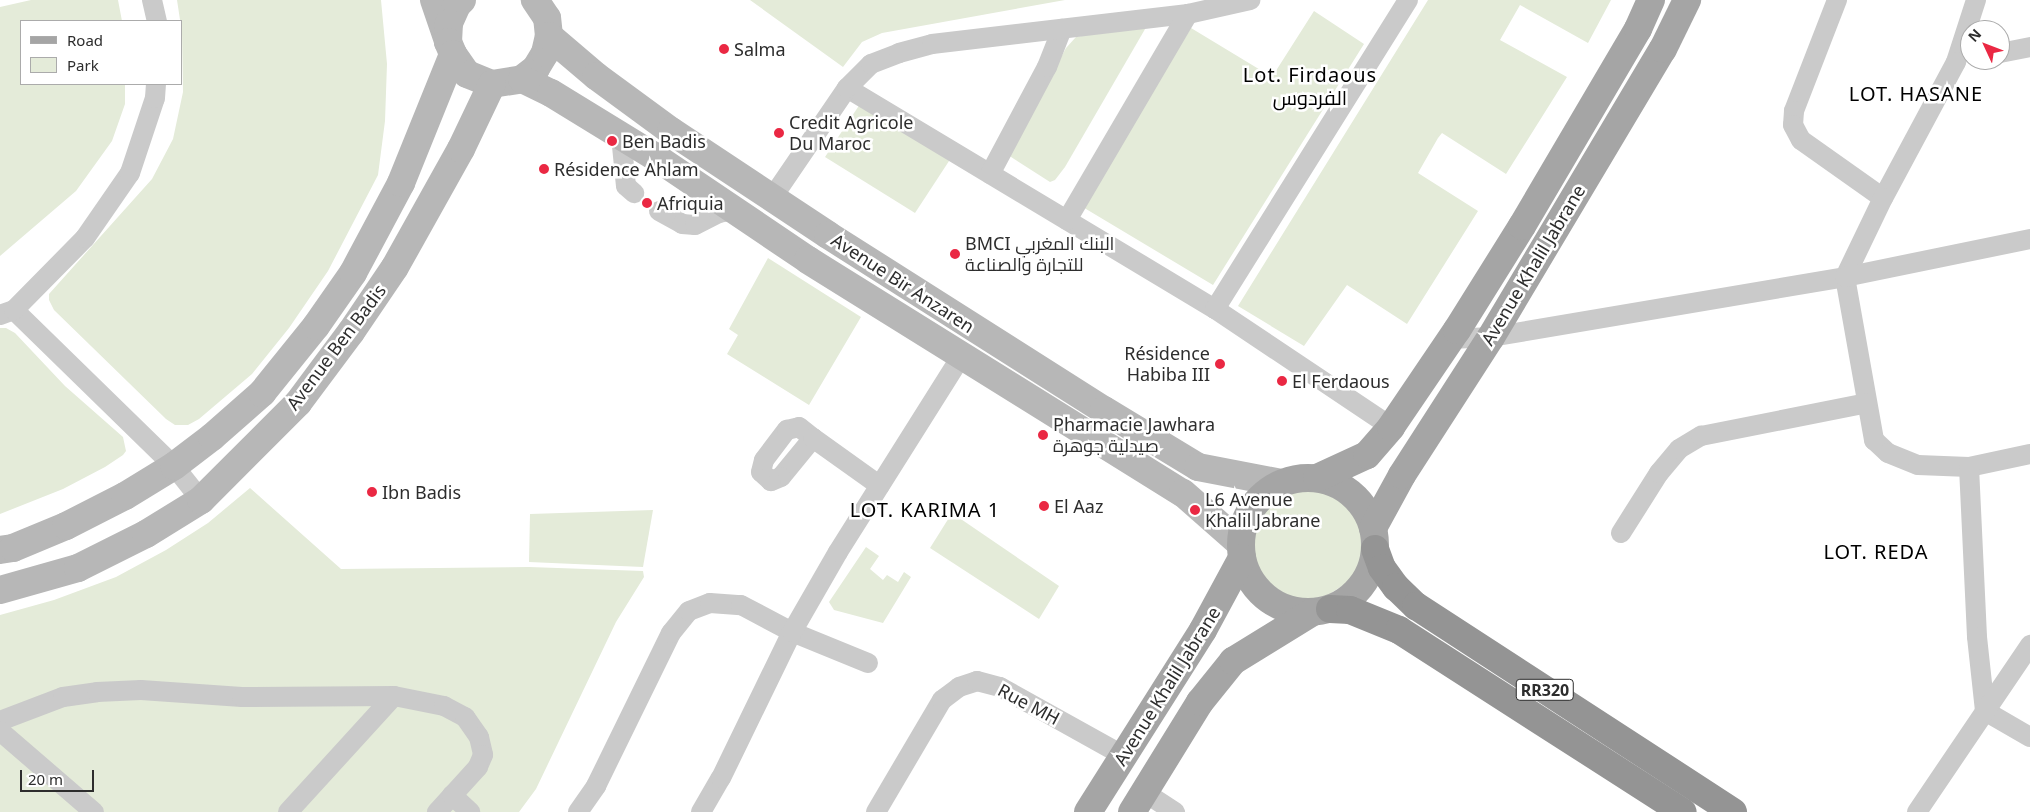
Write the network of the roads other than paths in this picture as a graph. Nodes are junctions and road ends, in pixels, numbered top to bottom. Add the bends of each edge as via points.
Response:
1 (152, 0) edge
2 (434, 0) edge
3 (462, 0) edge
4 (535, 0) edge
5 (1250, 0) edge
6 (1408, 0) edge
7 (1651, 0) edge
8 (1687, 0) edge
9 (1837, 0) edge
10 (1976, 0) edge
11 (1188, 14) junction
12 (157, 20) edge
13 (1972, 20) edge
14 (1062, 29) junction
15 (549, 36) junction
16 (2030, 47) edge
17 (451, 48) junction
18 (1627, 49) junction
19 (2010, 51) edge
20 (1656, 59) junction
21 (1960, 66) edge
22 (522, 79) junction
23 (492, 84) junction
24 (156, 85) edge
25 (847, 88) junction
26 (621, 136) junction
27 (990, 174) junction
28 (634, 193) dead end
29 (772, 198) junction
30 (1883, 198) junction
31 (734, 210) junction
32 (660, 211) dead end
33 (1067, 220) junction
34 (2030, 239) edge
35 (1845, 276) junction
36 (1215, 309) junction
37 (7, 312) edge
38 (1491, 337) junction
39 (1451, 339) junction
40 (962, 355) junction
41 (1867, 404) junction
42 (1391, 427) junction
43 (813, 438) dead end
44 (2030, 454) edge
45 (174, 466) junction
46 (1969, 467) junction
47 (1317, 478) junction
48 (1281, 483) junction
49 (880, 486) junction
50 (201, 500) junction
51 (1621, 533) dead end
52 (1374, 538) junction
53 (0, 550) edge
54 (1241, 550) junction
55 (0, 590) edge
56 (1321, 611) junction
57 (792, 632) junction
58 (2030, 645) edge
59 (868, 663) dead end
60 (394, 696) junction
61 (1985, 711) junction
62 (0, 721) edge
63 (0, 731) edge
64 (2030, 737) edge
65 (1124, 756) junction
66 (452, 795) junction
67 (1138, 802) edge
68 (94, 812) edge
69 (288, 812) edge
70 (437, 812) edge
71 (470, 812) edge
72 (578, 812) edge
73 (701, 812) edge
74 (876, 812) edge
75 (1088, 812) edge
76 (1176, 812) edge
77 (1682, 812) edge
78 (1733, 812) edge
79 (1917, 812) edge

1 - 12 street
2 - 17 main road
3 - 17 main road via 449,23
4 - 15 main road via 546,18
5 - 11 street
6 - 36 street
7 - 18 main road, Avenue Khalil Jabrane
8 - 20 main road, Avenue Khalil Jabrane
9 - 30 street via 1794,111 1793,125 1801,140
10 - 13 street
11 - 14 street
11 - 33 street
14 - 25 street via 932,44 899,52 871,64
14 - 27 street via 1047,67
15 - 22 main road via 545,53 536,68
15 - 29 main road, Avenue Bir Anzaren / RR320 via 596,76 671,131
16 - 19 street
17 - 23 main road via 467,74
17 - 45 main road, Avenue Ben Badis via 401,183 352,273 316,326 262,393
18 - 20 main road
18 - 39 main road, Avenue Khalil Jabrane
20 - 38 main road, Avenue Khalil Jabrane
21 - 30 street
22 - 23 main road
22 - 26 main road, Avenue Bir Anzaren / RR320
23 - 50 main road, Avenue Ben Badis via 427,214 351,332 298,403
24 - 37 street via 155,98 130,173 85,238
25 - 27 street
25 - 29 street
26 - 28 street via 626,186
26 - 31 main road, Avenue Bir Anzaren / RR320
27 - 33 street
29 - 48 main road, Avenue Bir Anzaren / RR320 via 979,332 1198,467
30 - 35 street
31 - 32 street via 719,213 696,225 682,224
31 - 40 main road, Avenue Bir Anzaren / RR320
33 - 36 street
34 - 35 street
35 - 38 street
35 - 41 street
36 - 42 street
37 - 45 street
38 - 39 street
38 - 52 main road, Avenue Khalil Jabrane via 1402,475
39 - 42 main road, Avenue Khalil Jabrane
40 - 49 street
40 - 54 main road, Avenue Bir Anzaren / RR320 via 1183,493
41 - 46 street via 1874,440 1888,453 1918,465
41 - 51 street via 1701,436 1679,449 1659,473
42 - 47 main road, Avenue Khalil Jabrane via 1367,455
43 - 49 street
44 - 46 street
45 - 50 street
45 - 53 main road, Avenue Ben Badis via 126,496 66,526 13,548
46 - 61 street via 1977,637
47 - 48 main road, RR320
47 - 52 main road, RR320 via 1355,496 1369,516
48 - 54 main road, RR320 via 1262,496 1249,513
49 - 57 street
50 - 55 main road, Avenue Ben Badis via 146,534 78,568
52 - 56 main road via 1373,565 1366,580 1350,597
52 - 78 highway, RR320 via 1382,568 1416,606
54 - 56 main road, RR320 via 1251,581 1262,594 1284,608
54 - 65 main road, Avenue Khalil Jabrane via 1204,630
56 - 67 main road, Avenue Khalil Jabrane via 1233,661 1200,702
56 - 77 highway, RR320 via 1350,610 1399,630
57 - 59 street
57 - 72 street via 742,605 710,603 689,611 671,633 596,786
57 - 73 street via 721,778
58 - 61 street
60 - 62 street via 242,697 141,690 97,692 63,697
60 - 66 street via 444,706 465,717 479,737 483,756 478,767
60 - 69 street
61 - 64 street
61 - 79 street
63 - 68 street
65 - 74 street, Rue MH via 1000,687 977,681 942,700
65 - 75 main road, Avenue Khalil Jabrane
66 - 70 street
66 - 71 street
67 - 76 street

